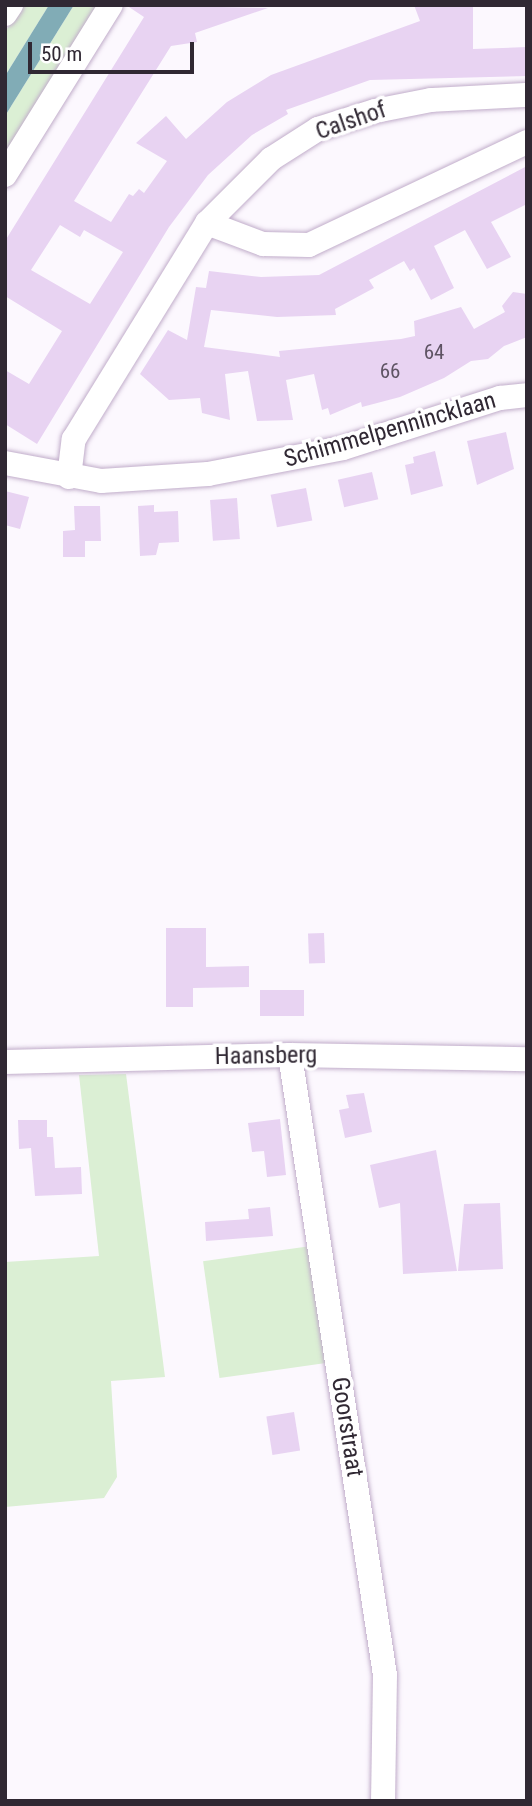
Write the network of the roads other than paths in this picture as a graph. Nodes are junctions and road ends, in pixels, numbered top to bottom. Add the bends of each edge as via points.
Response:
1 (11, 5) edge
2 (111, 5) edge
3 (5, 14) edge
4 (527, 95) edge
5 (527, 142) edge
6 (5, 175) edge
7 (207, 222) junction
8 (527, 395) edge
9 (5, 463) edge
10 (69, 477) junction
11 (290, 1055) junction
12 (527, 1059) edge
13 (5, 1062) edge
14 (383, 1801) edge

1 - 3 street
2 - 6 street
4 - 7 street, Calshof via 412,103 318,129 271,159
5 - 7 street via 309,245 263,244
7 - 10 street, Calshof via 74,439
8 - 10 street, Schimmelpennincklaan via 500,398 343,448 208,474 137,480
9 - 10 street, Schimmelpennincklaan
11 - 12 street, Haansberg
11 - 13 street, Haansberg
11 - 14 street, Goorstraat via 385,1675

